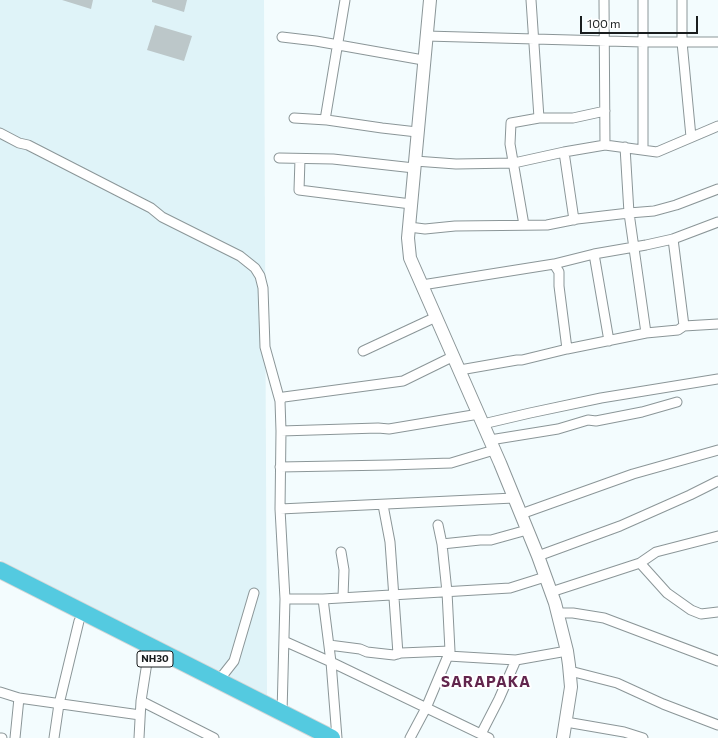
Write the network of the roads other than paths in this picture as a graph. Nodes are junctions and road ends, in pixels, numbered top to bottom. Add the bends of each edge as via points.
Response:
1 (346, 0) edge
2 (430, 0) edge
3 (531, 0) edge
4 (604, 0) edge
5 (643, 0) edge
6 (682, 0) edge
7 (426, 36) junction
8 (282, 37) dead end
9 (534, 39) junction
10 (604, 41) junction
11 (643, 42) junction
12 (682, 42) junction
13 (718, 42) edge
14 (338, 45) junction
15 (424, 60) junction
16 (605, 111) junction
17 (294, 118) dead end
18 (539, 118) junction
19 (325, 120) junction
20 (718, 126) edge
21 (417, 132) junction
22 (0, 133) edge
23 (691, 137) junction
24 (605, 145) junction
25 (625, 147) junction
26 (643, 150) junction
27 (564, 152) junction
28 (280, 158) dead end
29 (300, 158) junction
30 (514, 163) junction
31 (414, 165) junction
32 (718, 189) edge
33 (411, 204) junction
34 (629, 213) junction
35 (574, 220) junction
36 (718, 222) edge
37 (524, 226) junction
38 (409, 227) junction
39 (673, 239) junction
40 (633, 247) junction
41 (594, 254) junction
42 (554, 264) junction
43 (422, 285) junction
44 (436, 317) junction
45 (718, 324) edge
46 (684, 326) junction
47 (646, 333) junction
48 (609, 341) junction
49 (567, 349) junction
50 (363, 351) dead end
51 (454, 356) junction
52 (460, 370) junction
53 (718, 379) edge
54 (280, 401) junction
55 (678, 402) dead end
56 (481, 419) junction
57 (281, 431) junction
58 (492, 445) junction
59 (718, 450) edge
60 (280, 467) junction
61 (718, 481) edge
62 (514, 498) junction
63 (383, 505) junction
64 (280, 509) junction
65 (521, 514) junction
66 (438, 525) dead end
67 (527, 530) junction
68 (718, 536) edge
69 (442, 544) junction
70 (341, 552) dead end
71 (538, 556) junction
72 (640, 563) junction
73 (0, 570) edge
74 (545, 577) junction
75 (0, 582) edge
76 (447, 592) junction
77 (551, 592) junction
78 (254, 593) dead end
79 (394, 595) junction
80 (343, 597) junction
81 (284, 599) junction
82 (323, 599) junction
83 (718, 612) edge
84 (558, 613) junction
85 (79, 621) junction
86 (284, 641) junction
87 (329, 645) junction
88 (567, 651) junction
89 (398, 654) junction
90 (449, 654) junction
91 (148, 656) junction
92 (516, 660) junction
93 (718, 661) edge
94 (331, 662) junction
95 (570, 671) junction
96 (219, 680) junction
97 (0, 692) edge
98 (19, 698) junction
99 (141, 701) junction
100 (59, 704) junction
101 (426, 708) junction
102 (282, 713) junction
103 (140, 715) junction
104 (566, 722) junction
105 (718, 725) edge
106 (485, 736) edge
107 (15, 738) edge
108 (54, 738) edge
109 (139, 738) edge
110 (214, 738) edge
111 (309, 738) edge
112 (332, 738) edge
113 (337, 738) edge
114 (410, 738) edge
115 (563, 738) edge
116 (643, 738) edge

1 - 14 street
2 - 7 main road
3 - 9 street
4 - 10 street
5 - 11 street
6 - 12 street
7 - 9 street
7 - 15 main road
8 - 14 street
9 - 10 street
9 - 18 street
10 - 11 street
10 - 16 street
11 - 12 street
11 - 26 street
12 - 13 street
12 - 23 street
14 - 15 street
14 - 19 street
15 - 21 main road
16 - 18 street via 573,118
16 - 24 street
17 - 19 street
18 - 30 street via 511,123 510,144
19 - 21 street
20 - 23 street
21 - 31 main road
22 - 54 street via 151,208 162,217 240,256 255,268 263,288 265,347
23 - 26 street via 657,152
24 - 25 street
24 - 27 street
25 - 26 street
25 - 34 street
27 - 30 street
27 - 35 street
28 - 29 street
29 - 31 street
29 - 33 street via 299,190
30 - 31 street
30 - 37 street
31 - 33 main road
32 - 34 street via 654,211
33 - 38 main road
34 - 35 street
34 - 40 street
35 - 37 street
36 - 39 street
37 - 38 street via 455,226 425,229
38 - 43 main road via 410,258
39 - 40 street
39 - 46 street
40 - 41 street
40 - 47 street
41 - 42 street
41 - 48 street
42 - 43 street
42 - 49 street via 559,272
43 - 44 main road
44 - 50 street
44 - 51 main road
45 - 46 street
46 - 47 street via 678,330
47 - 48 street
48 - 49 street
49 - 52 street via 522,360
51 - 52 main road
51 - 54 street via 403,380 284,397
52 - 56 main road
53 - 56 street via 601,398 530,413
54 - 57 street
55 - 58 street via 642,412 596,421 588,420
56 - 57 street via 389,429
56 - 58 main road
57 - 60 street
58 - 60 street via 451,463
58 - 62 main road
59 - 65 street via 633,474
60 - 64 street
61 - 71 street via 620,526
62 - 63 street
62 - 65 main road
63 - 64 street
63 - 79 street via 390,542
64 - 81 street
65 - 67 main road
66 - 69 street
67 - 69 street via 491,540
67 - 71 main road
68 - 72 street via 656,552
69 - 76 street
70 - 80 street via 344,570
71 - 74 main road
72 - 77 street
72 - 83 street via 667,593 682,604 701,614
73 - 96 highway
74 - 76 street via 510,588
74 - 77 main road
75 - 85 highway, NH30
76 - 79 street
76 - 90 street
77 - 84 main road
78 - 96 street via 234,661
79 - 80 street
79 - 89 street
80 - 82 street
81 - 82 street
81 - 86 street
82 - 87 street
84 - 88 main road
84 - 93 street via 604,618
85 - 91 highway, NH30
85 - 100 street
86 - 94 street
86 - 102 street
87 - 89 street via 367,652
87 - 94 street
88 - 92 street
88 - 95 main road
89 - 90 street
90 - 92 street
90 - 101 street
91 - 99 street
91 - 111 highway, NH30
92 - 106 street
94 - 101 street
94 - 113 street
95 - 104 main road via 571,688
95 - 105 street via 616,683
96 - 102 highway
97 - 98 street
98 - 100 street
98 - 107 street
99 - 103 street
99 - 110 street
100 - 103 street
100 - 108 street
101 - 106 street
101 - 114 street
102 - 112 highway
103 - 109 street
104 - 115 main road
104 - 116 street via 624,732

